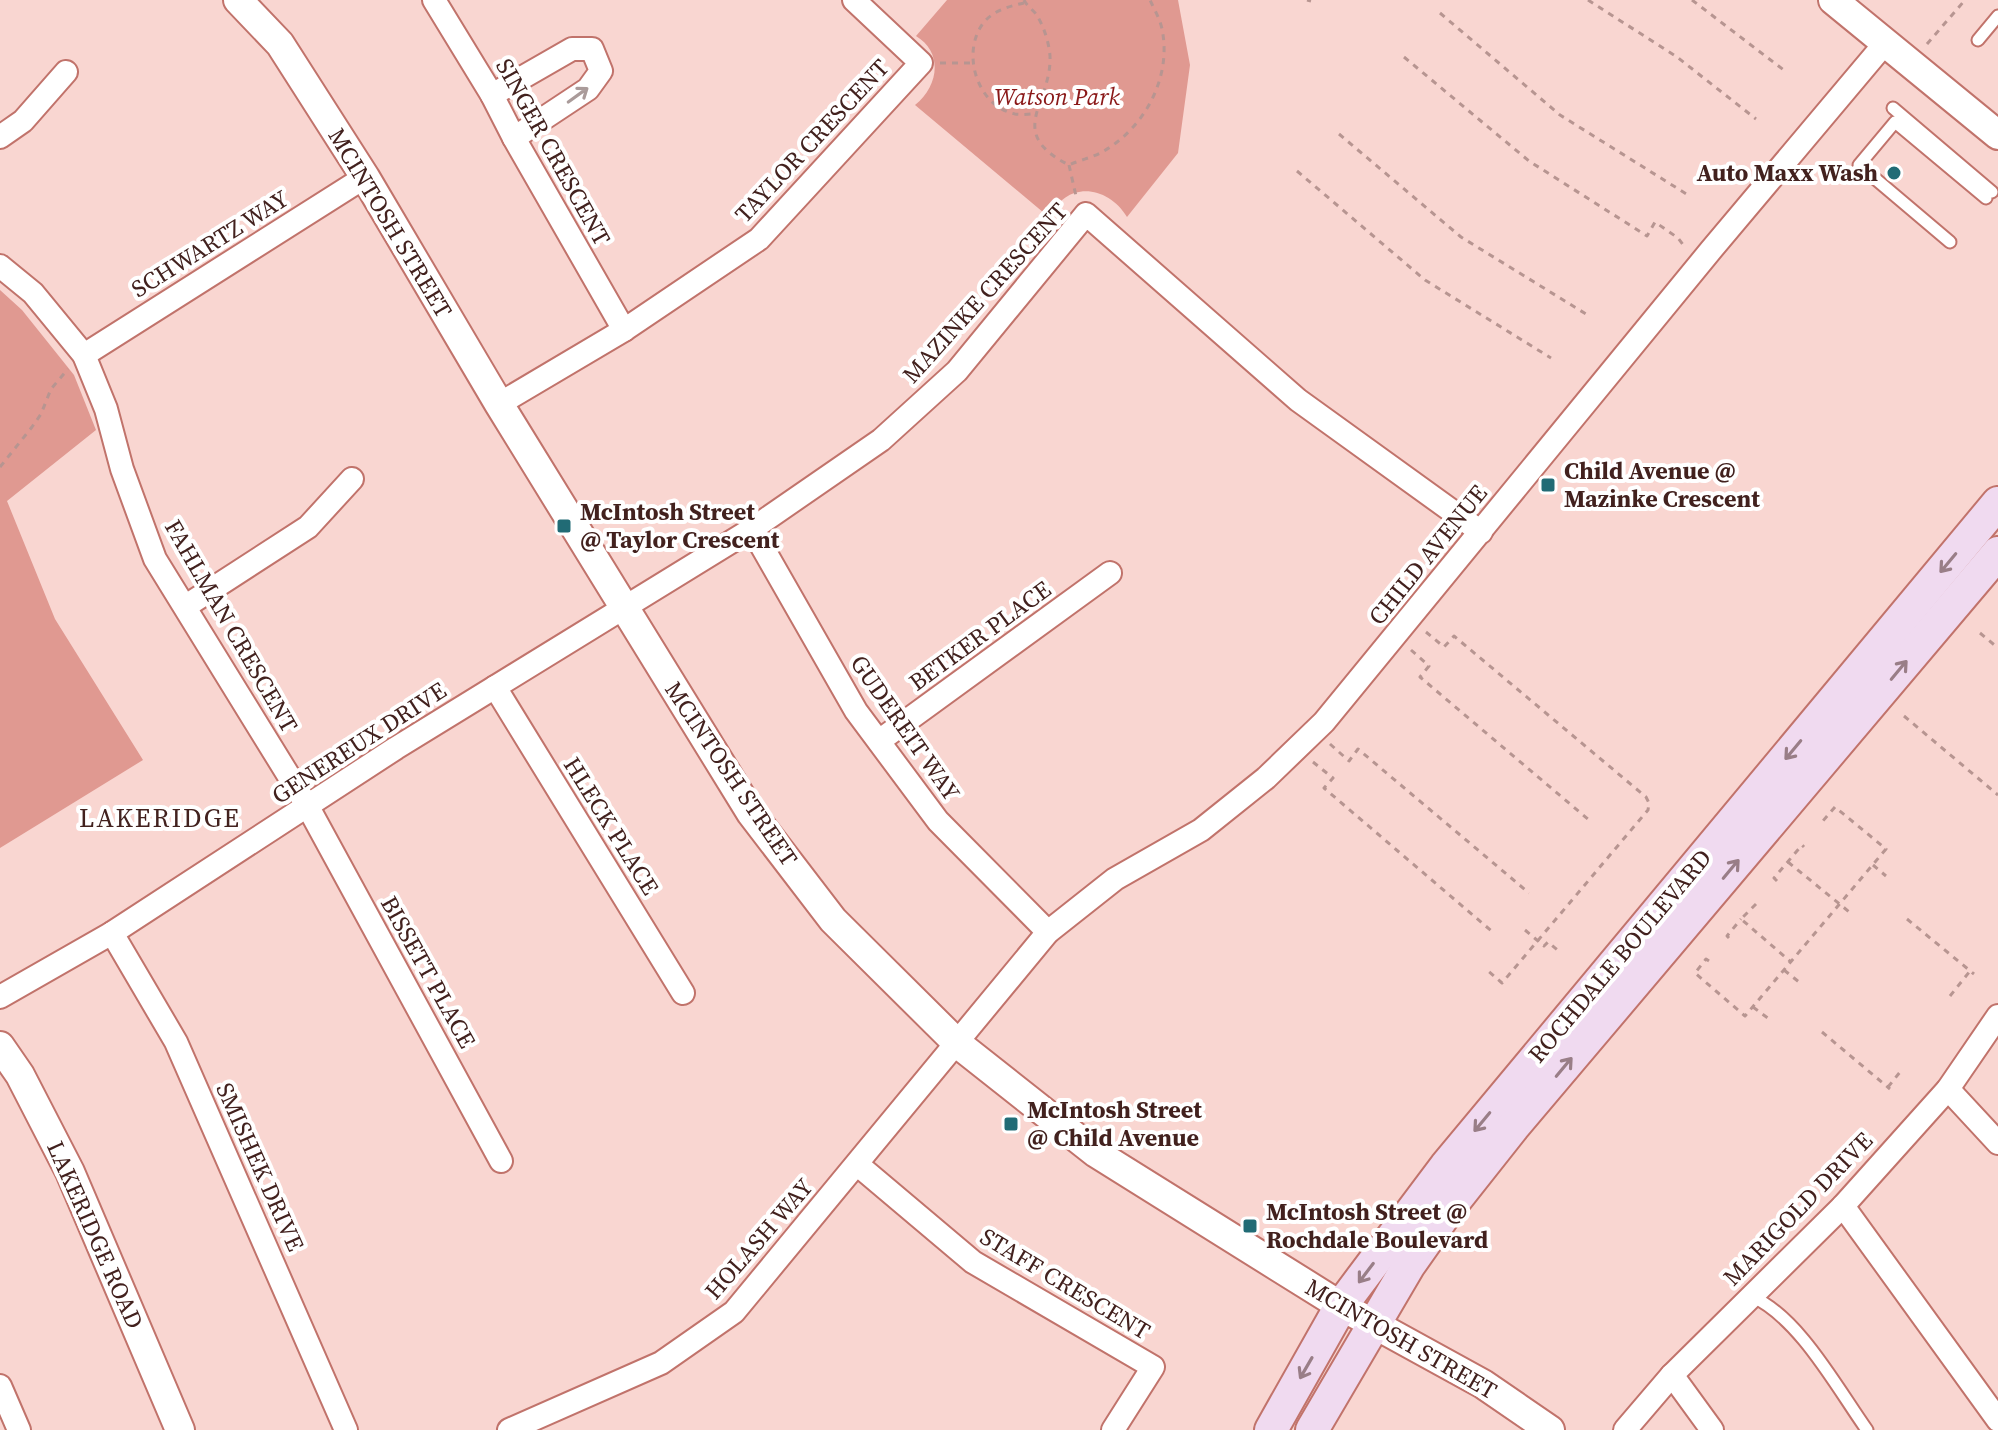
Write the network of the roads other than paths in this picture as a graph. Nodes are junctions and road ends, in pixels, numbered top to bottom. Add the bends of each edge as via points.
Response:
1 (238, 0) edge
2 (434, 0) edge
3 (854, 0) edge
4 (1833, 0) edge
5 (1998, 16) edge
6 (1978, 40) dead end
7 (1886, 42) junction
8 (66, 72) dead end
9 (492, 95) junction
10 (1893, 108) dead end
11 (1998, 135) edge
12 (0, 137) edge
13 (514, 138) junction
14 (365, 177) junction
15 (1950, 242) dead end
16 (0, 266) edge
17 (624, 330) junction
18 (84, 355) junction
19 (499, 404) junction
20 (352, 479) dead end
21 (1998, 503) edge
22 (752, 529) junction
23 (1481, 532) junction
24 (1998, 553) edge
25 (1110, 573) dead end
26 (186, 606) junction
27 (623, 609) junction
28 (495, 687) junction
29 (879, 741) junction
30 (308, 807) junction
31 (1048, 932) junction
32 (112, 933) junction
33 (683, 993) dead end
34 (0, 997) edge
35 (1998, 1016) edge
36 (958, 1044) junction
37 (0, 1046) edge
38 (1948, 1089) junction
39 (1998, 1143) edge
40 (501, 1161) dead end
41 (858, 1165) junction
42 (1843, 1206) junction
43 (1750, 1296) junction
44 (1341, 1306) junction
45 (1373, 1324) junction
46 (1672, 1375) junction
47 (0, 1386) edge
48 (1998, 1420) edge
49 (19, 1430) edge
50 (180, 1430) edge
51 (346, 1430) edge
52 (509, 1430) edge
53 (1113, 1430) edge
54 (1271, 1430) edge
55 (1312, 1430) edge
56 (1550, 1430) edge
57 (1625, 1430) edge
58 (1712, 1430) edge
59 (1867, 1430) edge

1 - 14 street, MCINTOSH STREET via 280,44
2 - 9 street, SINGER CRESCENT
3 - 17 street, TAYLOR CRESCENT via 921,63 759,239
4 - 7 street
5 - 6 lane
7 - 11 street
7 - 23 street, CHILD AVENUE
8 - 12 street via 23,121
9 - 13 street, SINGER CRESCENT
13 -> 9 street via 588,89 601,71 592,49 572,49
10 - 15 lane via 1989,195 1895,122 1859,165
13 - 17 street, SINGER CRESCENT
14 - 18 street, SCHWARTZ WAY
14 - 19 street, MCINTOSH STREET
16 - 18 street, FAHLMAN CRESCENT via 33,293
17 - 19 street, TAYLOR CRESCENT
18 - 26 street, FAHLMAN CRESCENT via 155,559
19 - 27 street, MCINTOSH STREET
20 - 26 street via 308,527
21 -> 44 main road, ROCHDALE BOULEVARD via 1446,1166
22 - 23 street, MAZINKE CRESCENT via 881,440 957,371 1086,214 1298,400
22 - 27 street, MAZINKE CRESCENT
22 - 29 street, GUDEREIT WAY via 856,711
23 - 31 street, CHILD AVENUE via 1324,722 1266,778 1201,830 1115,879
45 -> 24 main road, ROCHDALE BOULEVARD via 1452,1204 1513,1127
25 - 29 street, BETKER PLACE
26 - 30 street, FAHLMAN CRESCENT
27 - 28 street, GENEREUX DRIVE
27 - 36 street, MCINTOSH STREET via 751,813 833,920
28 - 30 street, GENEREUX DRIVE
28 - 33 street, HLECK PLACE
29 - 31 street, GUDEREIT WAY via 938,821
30 - 32 street, GENEREUX DRIVE
30 - 40 street, BISSETT PLACE
31 - 36 street, CHILD AVENUE
32 - 34 street, GENEREUX DRIVE
32 - 51 street, SMISHEK DRIVE via 176,1042
35 - 38 street, MARIGOLD DRIVE
36 - 41 street, HOLASH WAY
36 - 44 street, MCINTOSH STREET via 1096,1153
37 - 50 street, LAKERIDGE ROAD via 70,1172
38 - 39 street
38 - 42 street, MARIGOLD DRIVE
41 - 52 street, HOLASH WAY via 734,1312 661,1363
41 - 53 street, STAFF CRESCENT via 973,1262 1153,1367
42 - 43 street, MARIGOLD DRIVE
42 - 48 street
43 - 46 street, MARIGOLD DRIVE
43 - 59 lane via 1788,1323
44 - 45 street, MCINTOSH STREET
44 -> 54 main road, ROCHDALE BOULEVARD
45 - 55 main road, ROCHDALE BOULEVARD
45 - 56 street, MCINTOSH STREET via 1483,1384
46 - 57 street, MARIGOLD DRIVE
46 - 58 street
47 - 49 street

